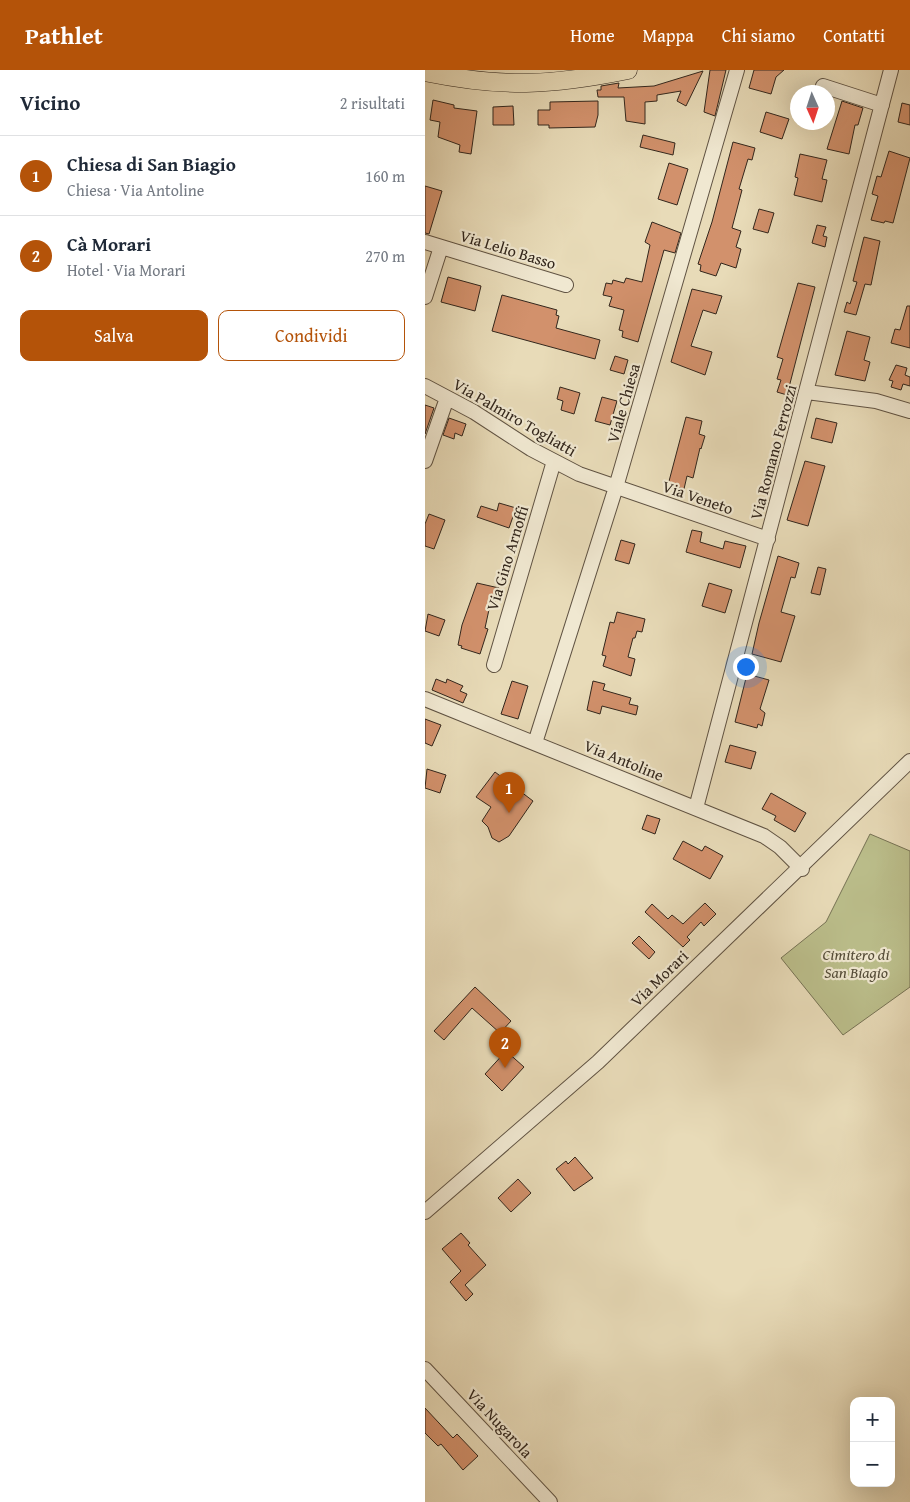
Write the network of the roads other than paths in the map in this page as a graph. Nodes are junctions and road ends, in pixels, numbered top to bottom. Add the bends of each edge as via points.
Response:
1 (627, 70) edge
2 (737, 70) edge
3 (891, 70) edge
4 (425, 72) edge
5 (835, 90) edge
6 (882, 105) junction
7 (425, 242) edge
8 (441, 247) junction
9 (566, 285) dead end
10 (425, 297) edge
11 (425, 386) edge
12 (807, 392) junction
13 (447, 398) junction
14 (910, 411) edge
15 (425, 461) edge
16 (554, 461) junction
17 (616, 487) junction
18 (767, 539) junction
19 (494, 665) dead end
20 (425, 699) edge
21 (535, 743) junction
22 (910, 761) edge
23 (696, 808) junction
24 (801, 867) junction
25 (425, 1212) edge
26 (425, 1369) edge
27 (550, 1502) edge

1 - 4 main road via 562,82 524,84 485,83
2 - 17 street, Viale Chiesa
3 - 6 street, Via Romano Ferrozzi
5 - 6 street
6 - 12 street, Via Romano Ferrozzi
7 - 8 street, Via Lelio Basso
8 - 9 street, Via Lelio Basso
8 - 10 street, Via Lelio Basso
11 - 13 street, Via Palmiro Togliatti
12 - 14 street via 876,401
12 - 18 street, Via Romano Ferrozzi
13 - 15 street
13 - 16 street, Via Palmiro Togliatti
16 - 17 street, Via Palmiro Togliatti
16 - 19 street, Via Gino Arnoffi
17 - 18 street, Via Veneto
17 - 21 street, Viale Chiesa
18 - 23 street, Via Romano Ferrozzi
20 - 21 street, Via Antoline
21 - 23 street, Via Antoline
22 - 24 street, Via Morari
23 - 24 street, Via Antoline via 763,836
24 - 25 street, Via Morari via 597,1062
26 - 27 street, Via Nugarola

